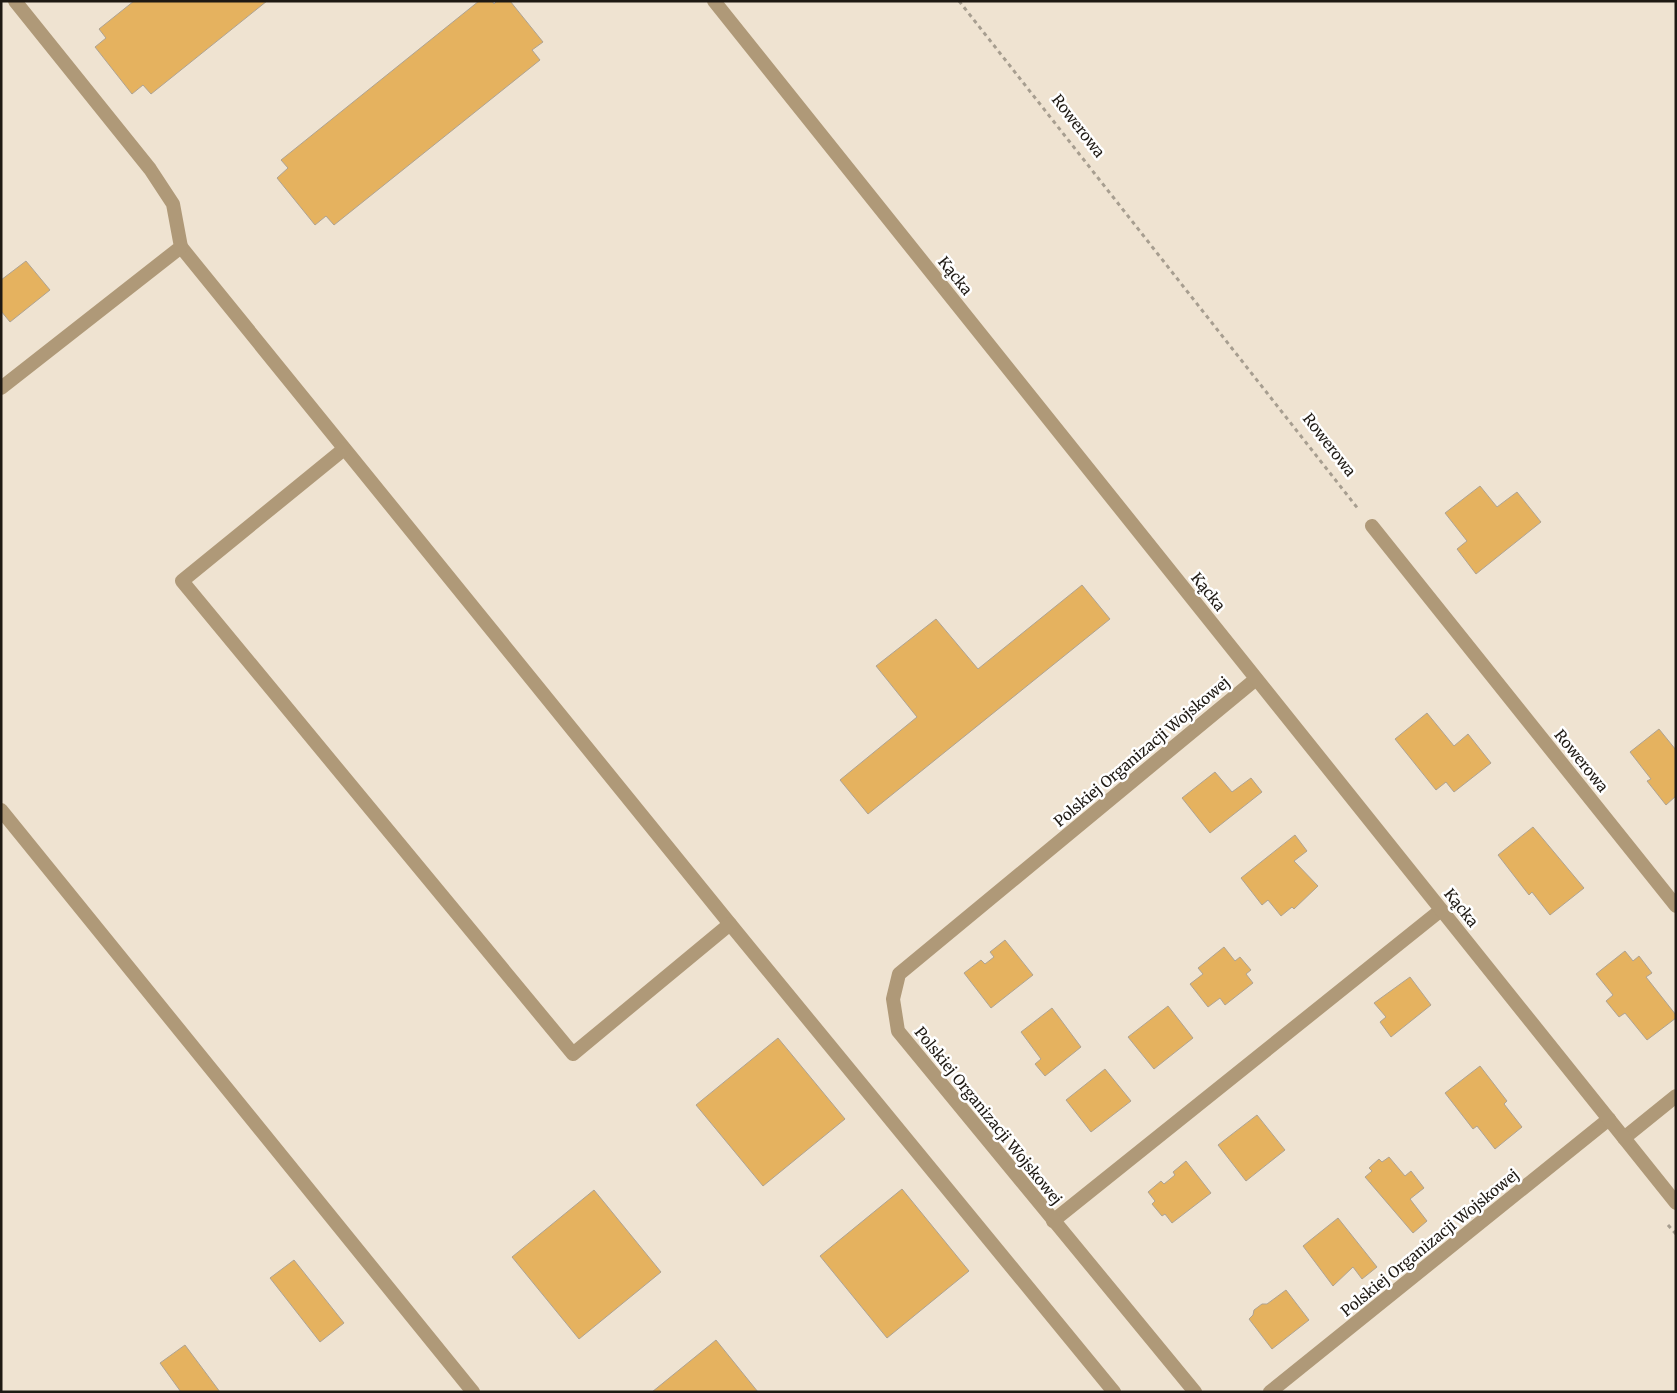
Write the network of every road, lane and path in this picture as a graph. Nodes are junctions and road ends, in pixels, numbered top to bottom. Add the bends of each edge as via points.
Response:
1 (15, 1) edge
2 (714, 1) edge
3 (959, 1) edge
4 (181, 247) junction
5 (1, 388) edge
6 (344, 449) junction
7 (1372, 526) joint
8 (1256, 679) junction
9 (1, 810) edge
10 (1676, 906) edge
11 (1441, 910) junction
12 (730, 924) junction
13 (1676, 1096) edge
14 (1609, 1119) junction
15 (1624, 1138) junction
16 (1676, 1203) edge
17 (1053, 1221) junction
18 (473, 1392) edge
19 (1114, 1392) edge
20 (1195, 1392) edge
21 (1270, 1392) edge

1 - 4 street via 150,169 173,204
2 - 8 street, Kącka
3 - 7 path, Rowerowa
4 - 5 street
4 - 6 street
6 - 12 street
6 - 12 street via 182,581 573,1054
7 - 10 street, Rowerowa
8 - 11 street, Kącka
8 - 17 street, Polskiej Organizacji Wojskowej via 899,974 892,999 898,1031
9 - 18 street
11 - 14 street, Kącka
11 - 17 street
12 - 19 street
13 - 15 street
14 - 15 street, Kącka
14 - 21 street, Polskiej Organizacji Wojskowej
15 - 16 street, Kącka
17 - 20 street, Polskiej Organizacji Wojskowej

